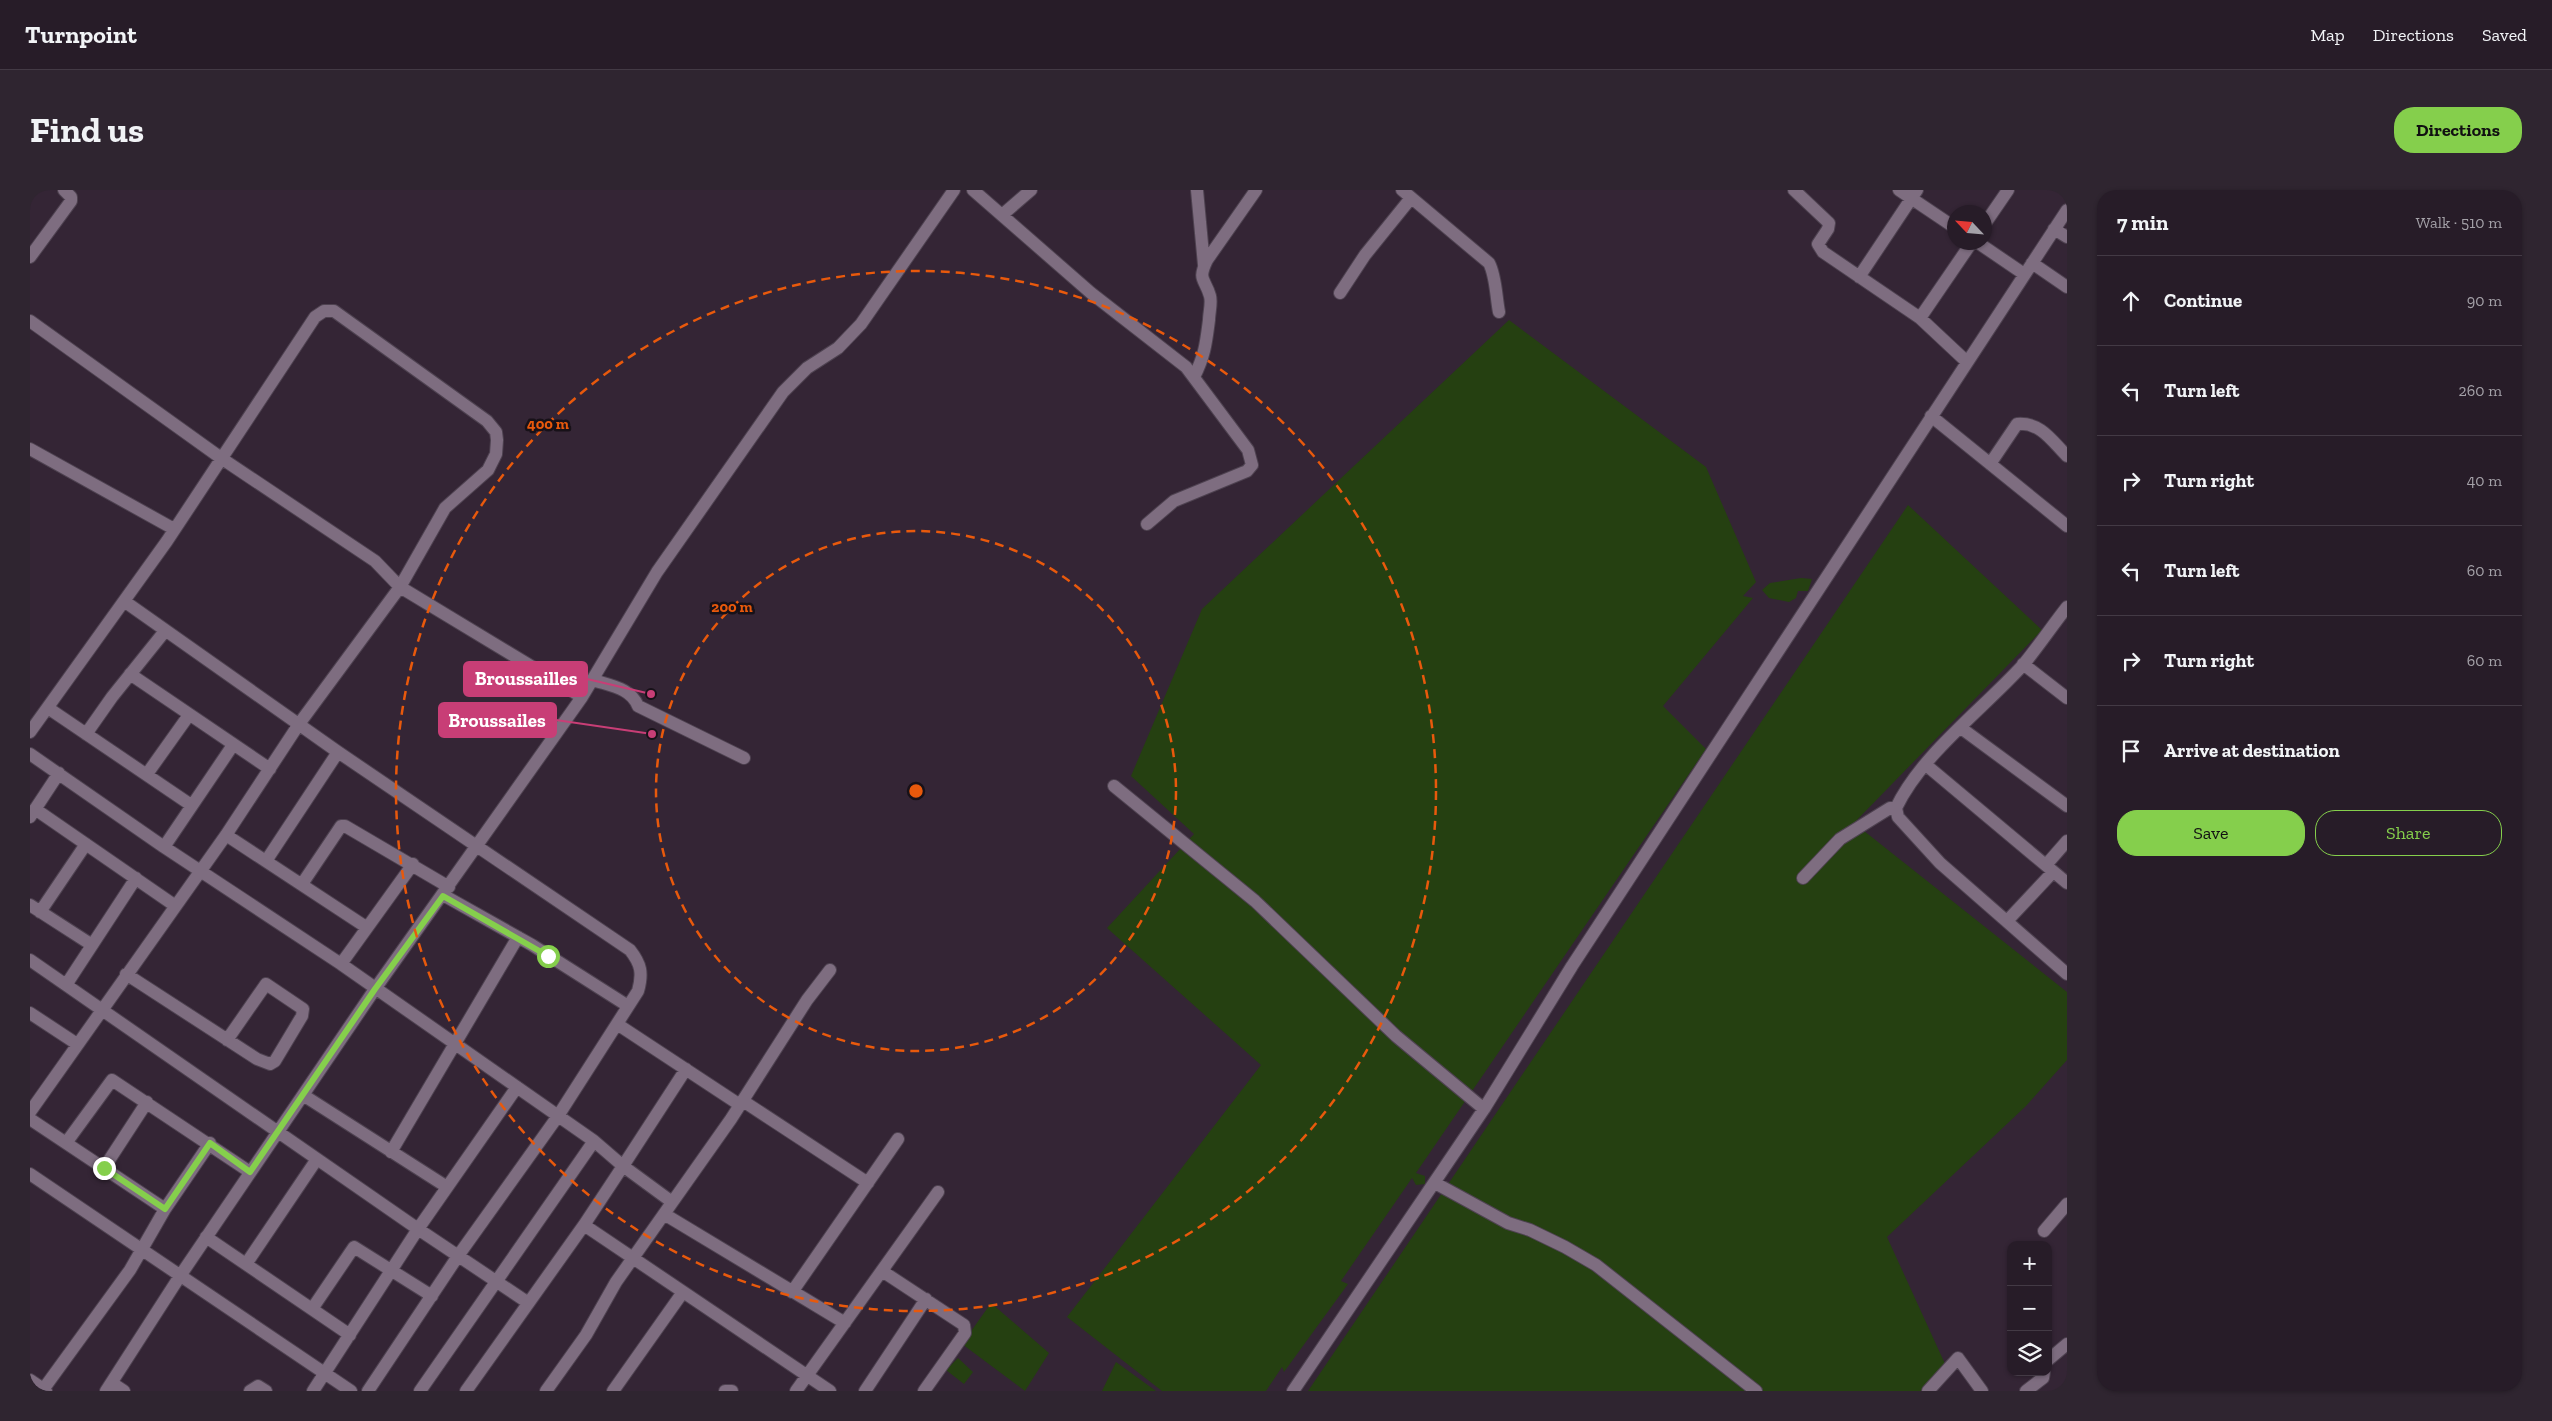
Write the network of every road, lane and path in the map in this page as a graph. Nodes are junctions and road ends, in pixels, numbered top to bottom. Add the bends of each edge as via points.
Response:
1 (64, 190) edge
2 (954, 190) edge
3 (973, 190) edge
4 (1031, 190) edge
5 (1197, 190) edge
6 (1256, 190) edge
7 (1794, 190) edge
8 (1899, 190) edge
9 (2008, 190) edge
10 (1406, 194) edge
11 (1914, 194) edge
12 (2067, 210) edge
13 (1992, 213) edge
14 (1002, 215) junction
15 (1947, 221) edge
16 (2054, 229) junction
17 (2067, 237) edge
18 (1967, 250) edge
19 (1992, 250) edge
20 (30, 257) edge
21 (1204, 265) junction
22 (2028, 269) junction
23 (1859, 277) junction
24 (2067, 287) edge
25 (1340, 294) dead end
26 (1500, 312) dead end
27 (1920, 318) junction
28 (30, 321) edge
29 (1966, 362) junction
30 (1194, 377) junction
31 (1931, 416) junction
32 (30, 449) edge
33 (2067, 456) edge
34 (221, 458) junction
35 (1990, 464) junction
36 (1147, 524) dead end
37 (2067, 526) edge
38 (174, 529) junction
39 (400, 587) junction
40 (124, 601) junction
41 (2067, 607) edge
42 (166, 631) junction
43 (2023, 664) junction
44 (130, 674) junction
45 (593, 680) junction
46 (582, 697) junction
47 (2067, 698) edge
48 (48, 708) junction
49 (189, 715) junction
50 (299, 724) junction
51 (1961, 728) junction
52 (30, 732) edge
53 (86, 734) junction
54 (233, 745) junction
55 (338, 752) junction
56 (30, 754) edge
57 (744, 758) dead end
58 (1926, 765) junction
59 (270, 769) junction
60 (58, 773) junction
61 (147, 774) junction
62 (1114, 786) dead end
63 (191, 805) junction
64 (2067, 806) edge
65 (1896, 808) junction
66 (33, 813) edge
67 (226, 836) junction
68 (2067, 841) edge
69 (86, 844) junction
70 (164, 847) junction
71 (478, 848) junction
72 (266, 861) junction
73 (413, 864) junction
74 (2050, 868) junction
75 (200, 869) junction
76 (136, 878) junction
77 (1804, 878) dead end
78 (2067, 883) edge
79 (302, 884) junction
80 (446, 891) junction
81 (174, 906) junction
82 (35, 909) edge
83 (2007, 922) junction
84 (366, 927) junction
85 (518, 937) junction
86 (92, 945) junction
87 (30, 960) edge
88 (341, 964) junction
89 (830, 970) dead end
90 (126, 974) junction
91 (2067, 974) edge
92 (66, 985) junction
93 (375, 989) junction
94 (628, 1006) junction
95 (101, 1009) junction
96 (33, 1015) edge
97 (617, 1024) junction
98 (30, 1029) edge
99 (227, 1040) junction
100 (77, 1044) junction
101 (455, 1044) junction
102 (686, 1069) junction
103 (517, 1087) junction
104 (303, 1095) junction
105 (147, 1102) junction
106 (741, 1103) junction
107 (1484, 1109) junction
108 (30, 1112) edge
109 (558, 1116) junction
110 (30, 1119) edge
111 (278, 1132) junction
112 (898, 1139) dead end
113 (594, 1141) junction
114 (66, 1143) junction
115 (210, 1143) junction
116 (391, 1152) junction
117 (317, 1158) junction
118 (624, 1166) junction
119 (104, 1168) junction
120 (250, 1172) junction
121 (30, 1174) edge
122 (868, 1183) junction
123 (1435, 1183) junction
124 (447, 1187) junction
125 (938, 1192) dead end
126 (672, 1202) junction
127 (2067, 1204) edge
128 (165, 1209) junction
129 (664, 1214) junction
130 (584, 1225) junction
131 (418, 1229) junction
132 (2044, 1231) dead end
133 (206, 1237) junction
134 (143, 1250) junction
135 (458, 1256) junction
136 (632, 1258) junction
137 (246, 1264) junction
138 (392, 1270) junction
139 (882, 1272) junction
140 (180, 1276) junction
141 (496, 1281) junction
142 (683, 1292) junction
143 (792, 1292) junction
144 (432, 1296) junction
145 (926, 1299) junction
146 (527, 1302) junction
147 (312, 1309) junction
148 (845, 1323) junction
149 (350, 1335) junction
150 (2067, 1344) edge
151 (2052, 1357) edge
152 (325, 1374) junction
153 (807, 1376) junction
154 (2044, 1376) edge
155 (30, 1380) edge
156 (109, 1387) edge
157 (43, 1390) edge
158 (124, 1391) edge
159 (250, 1391) edge
160 (266, 1391) edge
161 (313, 1391) edge
162 (351, 1391) edge
163 (368, 1391) edge
164 (420, 1391) edge
165 (466, 1391) edge
166 (546, 1391) edge
167 (613, 1391) edge
168 (725, 1391) edge
169 (732, 1391) edge
170 (796, 1391) edge
171 (830, 1391) edge
172 (865, 1391) edge
173 (924, 1391) edge
174 (1293, 1391) edge
175 (1756, 1391) edge
176 (1928, 1391) edge
177 (1982, 1391) edge
178 (2026, 1391) edge

1 - 20 street via 71,197 71,202
2 - 45 street via 861,324 838,348 807,368 783,392 658,572
3 - 14 street
4 - 14 street
5 - 21 street
6 - 21 street
7 - 23 street via 1829,223 1818,244 1823,252
8 - 11 street
9 - 13 street
10 - 25 street
10 - 26 street via 1489,263
11 - 15 street
11 - 23 street
12 - 16 street
14 - 30 street via 1091,293 1177,359
16 - 17 street
16 - 22 street
18 - 27 street
19 - 22 street
21 - 30 street via 1201,280 1211,297 1207,346
22 - 24 street
22 - 29 street
23 - 27 street
27 - 29 street
28 - 34 street
29 - 31 street
30 - 36 street via 1248,450 1252,465 1247,471 1174,501
31 - 35 street
31 - 107 street via 1572,966
32 - 38 street
33 - 35 street via 2040,428 2017,424
34 - 38 street
34 - 39 street via 375,561
34 - 39 street via 315,318 324,311 334,311 488,421 496,432 497,440 496,454 488,470 445,508
35 - 37 street
38 - 40 street
39 - 46 street
39 - 50 street
40 - 42 street
40 - 48 street
41 - 43 street
42 - 44 street
42 - 50 street
43 - 47 street
43 - 51 street
44 - 49 street
44 - 53 street
45 - 46 street
45 - 57 street via 627,691 634,696 638,706
46 - 71 street
48 - 52 street
48 - 53 street
49 - 54 street
49 - 61 street
50 - 55 street
50 - 59 street
51 - 58 street
51 - 64 street
53 - 61 street
54 - 59 street
54 - 63 street
55 - 71 street
55 - 72 street
56 - 60 street
58 - 65 street via 1902,794
58 - 74 street
59 - 67 street
60 - 66 street
60 - 70 street
61 - 63 street
62 - 107 street via 1255,901 1396,1036
63 - 70 street
65 - 77 street via 1890,808 1840,839
65 - 83 street via 1898,817 1920,843
66 - 69 street
67 - 72 street
67 - 75 street
68 - 74 street
69 - 76 street
69 - 82 street
70 - 75 street
71 - 80 street
71 - 94 street via 630,950 640,962 642,976 638,991
72 - 79 street
73 - 79 street via 341,826
73 - 80 street
73 - 84 street
74 - 78 street
74 - 83 street
75 - 81 street
75 - 88 street
76 - 81 street
76 - 86 street
79 - 84 street
80 - 85 street
80 - 93 street
81 - 90 street
82 - 86 street
83 - 91 street
84 - 88 street
85 - 94 street
85 - 101 street
86 - 92 street
87 - 92 street
88 - 93 street
89 - 106 street
90 - 95 street
90 - 99 street
92 - 95 street
93 - 101 street
93 - 104 street
94 - 97 street
95 - 100 street
95 - 111 street
96 - 98 street
96 - 100 street
97 - 102 street
97 - 109 street
99 - 99 street via 270,1064 302,1016 303,1009 266,984
100 - 108 street
101 - 103 street
101 - 116 street
102 - 106 street
102 - 118 street
103 - 109 street
103 - 124 street
104 - 111 street
104 - 116 street
105 - 114 street via 110,1080
105 - 115 street
105 - 119 street
106 - 122 street
106 - 126 street
107 - 123 street
109 - 113 street
109 - 135 street
110 - 114 street
111 - 117 street
111 - 120 street
112 - 122 street
113 - 118 street
113 - 141 street
114 - 119 street
115 - 120 street
115 - 128 street
116 - 124 street
117 - 131 street
117 - 137 street
118 - 126 street
118 - 130 street
119 - 128 street
120 - 133 street
121 - 134 street
122 - 143 street
123 - 174 street
123 - 175 street via 1508,1224 1530,1230 1596,1265
124 - 131 street
125 - 139 street
126 - 129 street
127 - 132 street
128 - 134 street
129 - 136 street
129 - 143 street
130 - 136 street
130 - 146 street
131 - 135 street
131 - 138 street
133 - 137 street
133 - 140 street
134 - 140 street
134 - 157 street
135 - 141 street
135 - 144 street
136 - 142 street
136 - 166 street via 586,1335
137 - 147 street
138 - 144 street
138 - 147 street via 352,1248
138 - 149 street
139 - 145 street
139 - 148 street
140 - 152 street
140 - 156 street
141 - 146 street
141 - 164 street
142 - 153 street
142 - 167 street
143 - 148 street
144 - 163 street
145 - 172 street
145 - 173 street via 965,1329
146 - 165 street
147 - 149 street
148 - 153 street
149 - 152 street
150 - 151 street
152 - 161 street
152 - 162 street
153 - 170 street
153 - 171 street
154 - 178 street
155 - 157 street
156 - 158 street
159 - 160 street via 258,1386
168 - 169 street
176 - 177 street via 1958,1358

